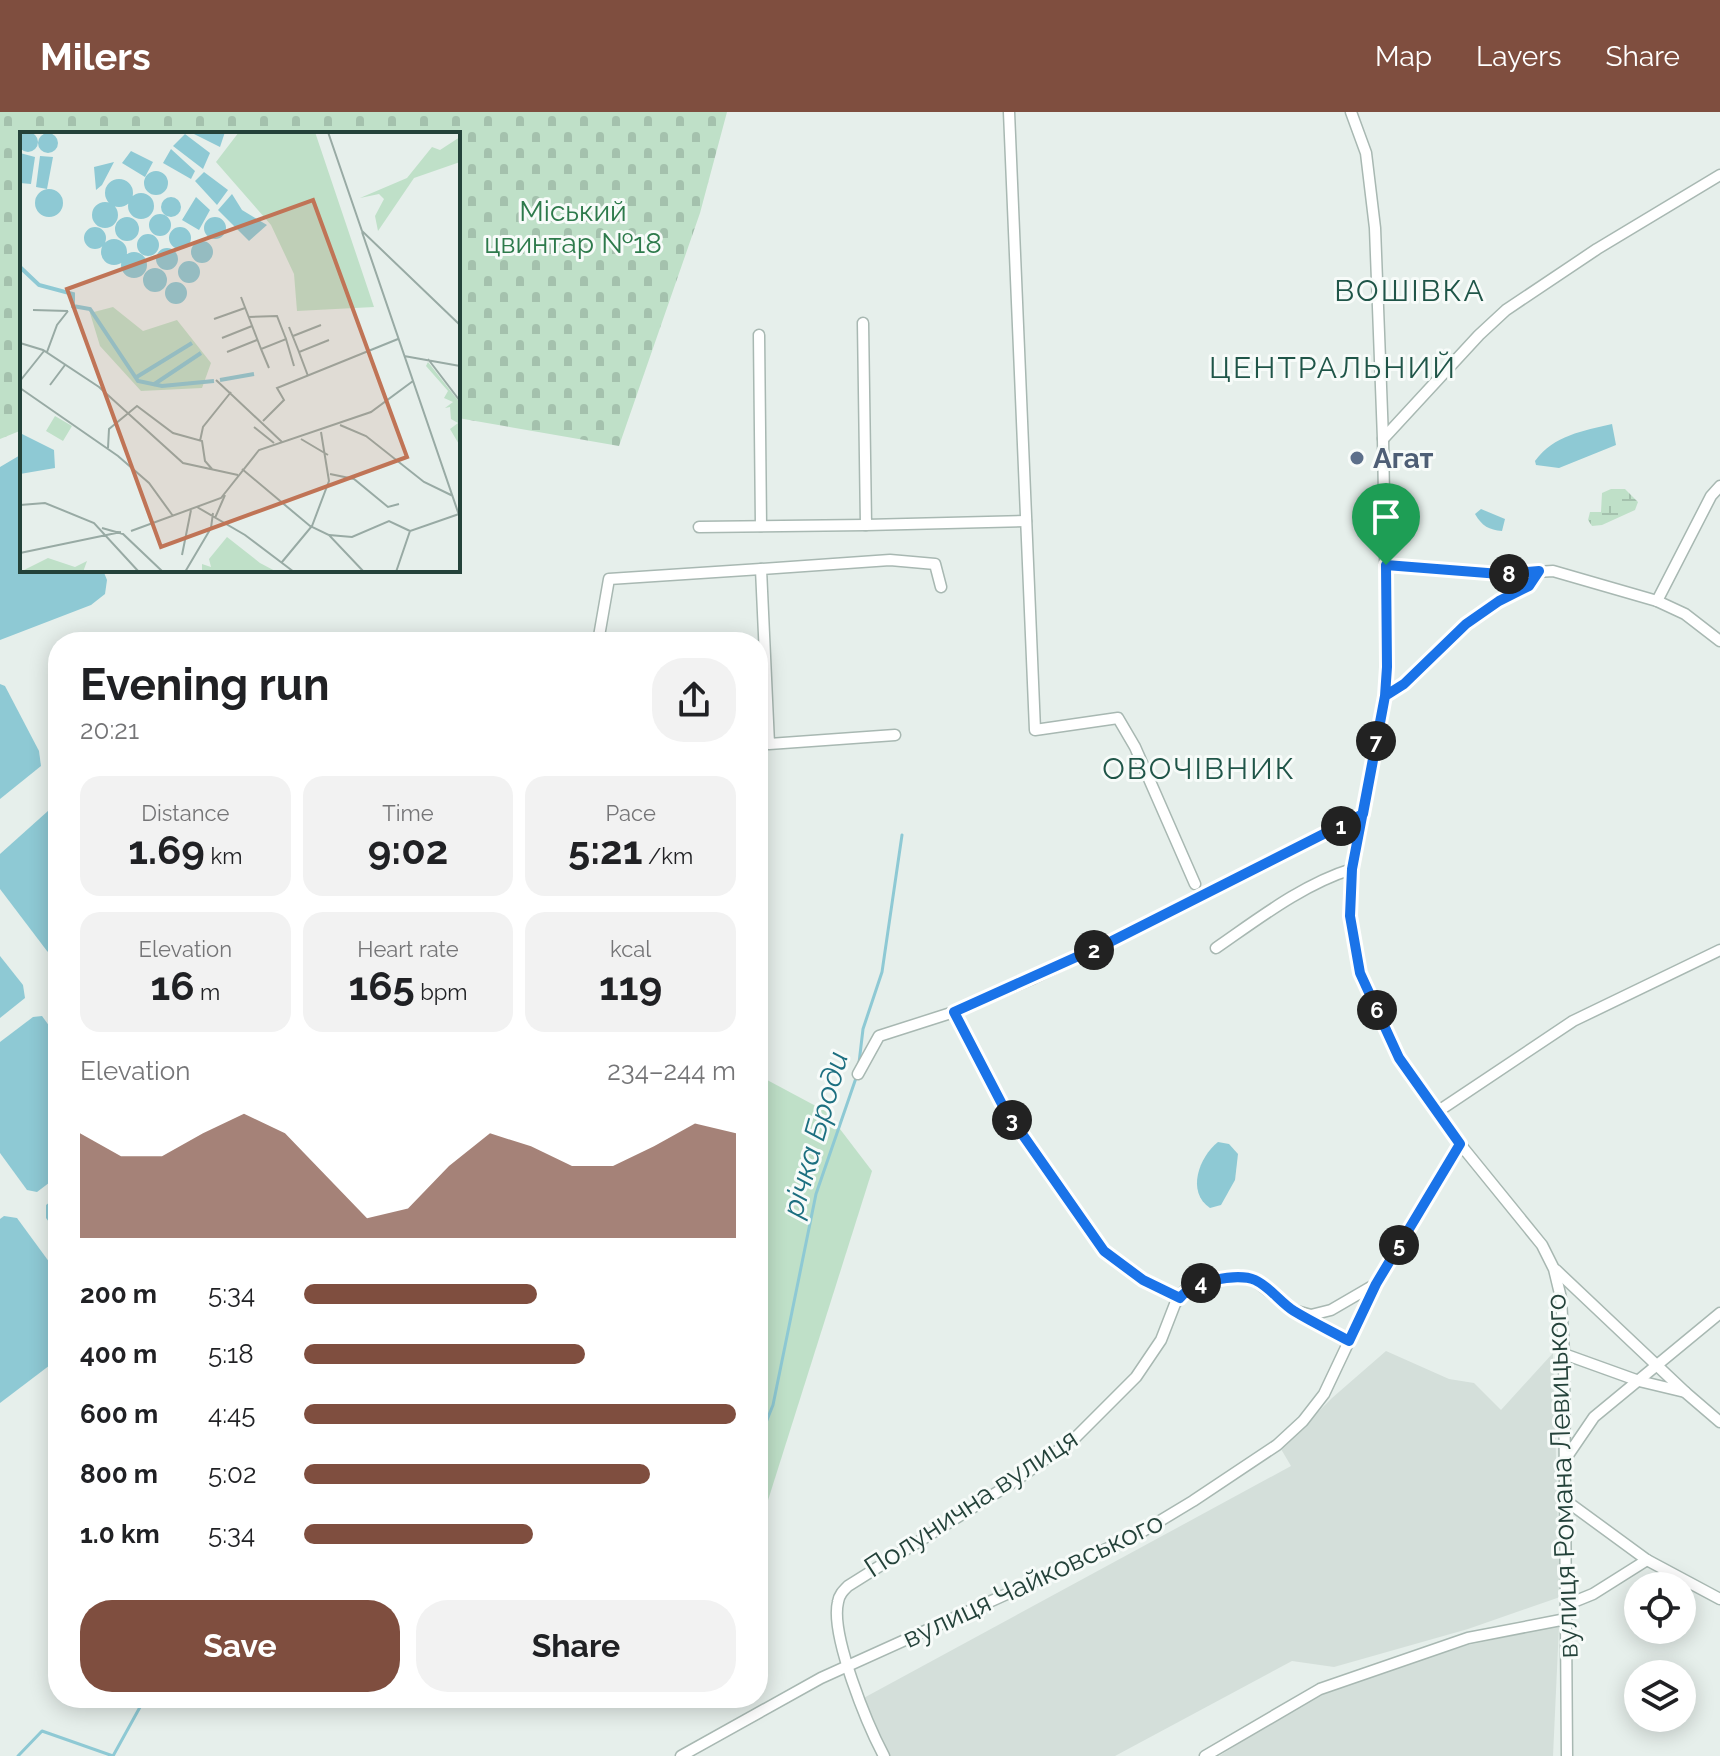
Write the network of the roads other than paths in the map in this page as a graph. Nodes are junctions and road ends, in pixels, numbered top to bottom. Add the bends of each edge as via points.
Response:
1 (1009, 112) edge
2 (1351, 112) edge
3 (1720, 175) edge
4 (863, 323) dead end
5 (759, 335) dead end
6 (1383, 439) junction
7 (1720, 486) edge
8 (1026, 521) junction
9 (866, 525) junction
10 (761, 526) junction
11 (699, 527) dead end
12 (1386, 565) junction
13 (761, 569) junction
14 (1539, 571) junction
15 (941, 587) dead end
16 (1657, 601) junction
17 (600, 632) edge
18 (762, 632) edge
19 (1720, 641) edge
20 (1385, 696) junction
21 (895, 735) dead end
22 (768, 744) edge
23 (1363, 814) junction
24 (1352, 869) junction
25 (1195, 884) dead end
26 (1216, 948) dead end
27 (1720, 950) edge
28 (954, 1012) junction
29 (858, 1074) dead end
30 (1437, 1112) junction
31 (1460, 1144) junction
32 (1554, 1269) junction
33 (1376, 1284) junction
34 (1180, 1298) junction
35 (1293, 1310) junction
36 (1720, 1313) edge
37 (1349, 1341) junction
38 (1564, 1354) junction
39 (1658, 1365) junction
40 (1639, 1381) junction
41 (1685, 1392) junction
42 (1720, 1422) edge
43 (1564, 1461) junction
44 (1565, 1500) junction
45 (1647, 1560) junction
46 (1720, 1599) edge
47 (1566, 1605) junction
48 (1566, 1619) junction
49 (849, 1665) junction
50 (768, 1707) edge
51 (766, 1708) edge
52 (681, 1756) edge
53 (884, 1756) edge
54 (1205, 1756) edge
55 (1567, 1756) edge

1 - 8 street
2 - 6 street, вулиця Романа Левицького via 1371,186
3 - 6 street via 1506,310
4 - 9 street
5 - 10 street
6 - 12 street, вулиця Романа Левицького
7 - 16 street
8 - 9 street
8 - 25 street via 1035,730 1118,718
9 - 10 street
10 - 11 street
12 - 14 street via 1500,574
12 - 20 street, вулиця Романа Левицького
13 - 15 street via 890,560 935,564
13 - 17 street via 609,579
13 - 18 street
14 - 16 street
14 - 20 street via 1529,586 1466,624
16 - 19 street via 1685,614
20 - 23 street, вулиця Романа Левицького
21 - 22 street
23 - 24 street, вулиця Романа Левицького
23 - 28 street via 1112,941
24 - 26 street via 1332,875
24 - 30 street, вулиця Романа Левицького via 1350,916 1360,973 1399,1058
27 - 30 street via 1573,1021
28 - 29 street via 879,1036
28 - 34 street via 1004,1108 1104,1251 1143,1280
30 - 31 street, вулиця Романа Левицького
31 - 32 street, вулиця Романа Левицького via 1542,1245
31 - 33 street, вулиця Чайковського
32 - 38 street, вулиця Романа Левицького
32 - 39 street
33 - 35 street via 1331,1310 1311,1315
33 - 37 street, вулиця Чайковського
34 - 35 street via 1200,1283 1240,1276 1265,1286
34 - 49 street, Полунична вулиця via 1136,1377 1074,1439 844,1589 837,1615
35 - 37 street
36 - 39 street
37 - 49 street, вулиця Чайковського via 1324,1394 1303,1421 1193,1501 1117,1546
38 - 40 street
38 - 43 street, вулиця Романа Левицького
39 - 40 street
39 - 41 street
40 - 41 street
40 - 43 street via 1594,1417
41 - 42 street
43 - 44 street, вулиця Романа Левицького
44 - 45 street
44 - 47 street, вулиця Романа Левицького
45 - 46 street
45 - 47 street
47 - 48 street, вулиця Романа Левицького
48 - 54 street via 1468,1638 1320,1689
48 - 55 street, вулиця Романа Левицького
49 - 50 street, вулиця Чайковського
49 - 53 street, Полунична вулиця
51 - 52 street, вулиця Чайковського

